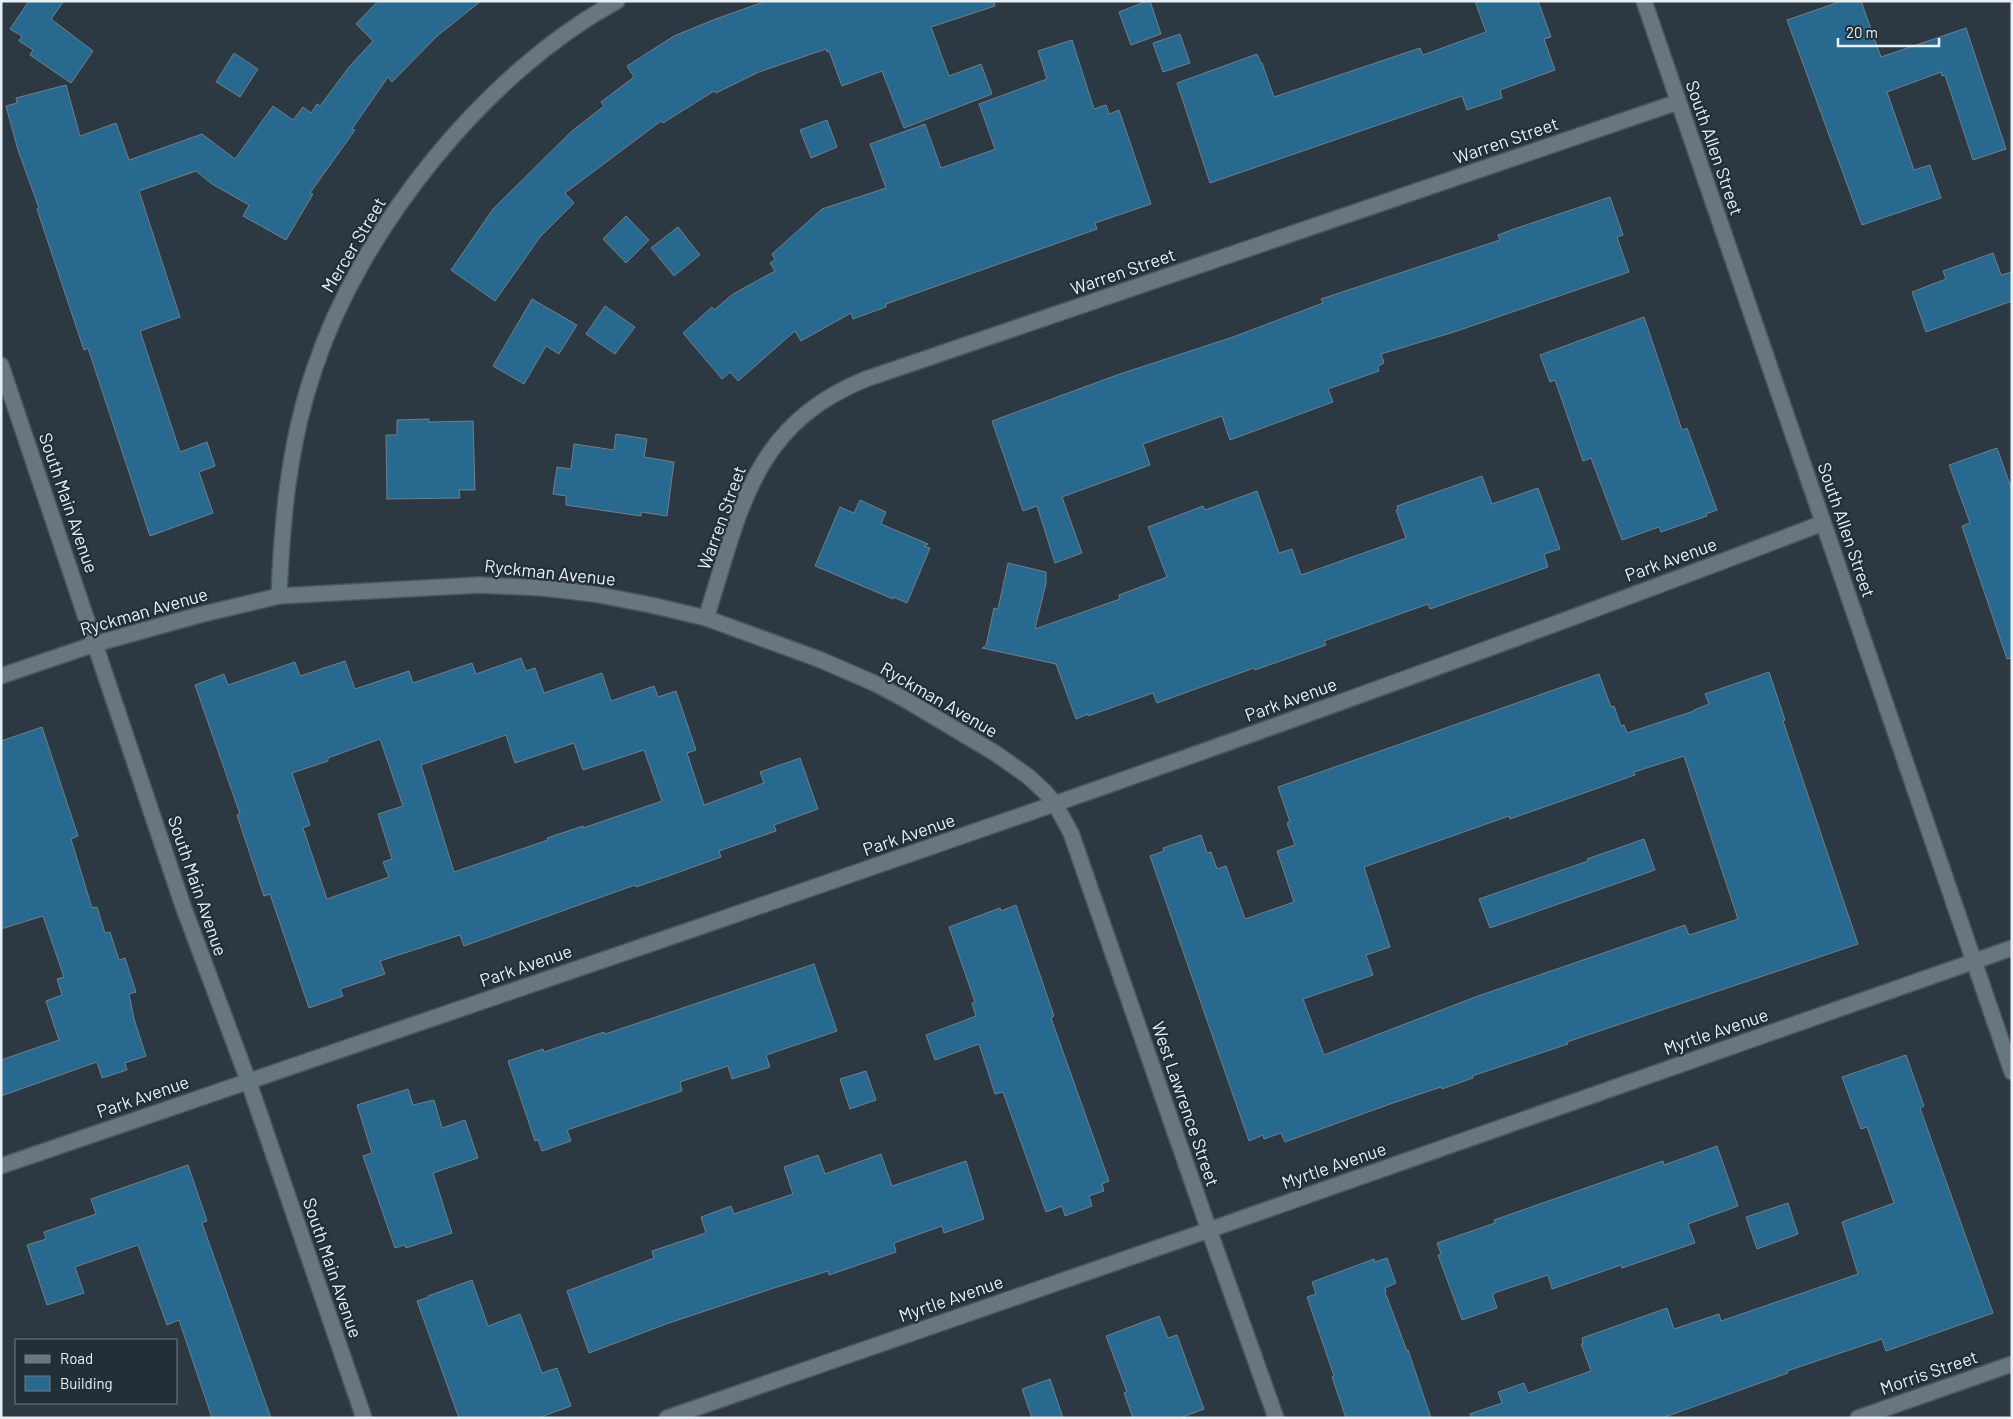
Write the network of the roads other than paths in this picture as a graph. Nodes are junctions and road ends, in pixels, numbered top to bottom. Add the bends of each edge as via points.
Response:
1 (617, 1) edge
2 (1644, 1) edge
3 (1678, 102) junction
4 (1, 364) edge
5 (1824, 523) junction
6 (279, 596) junction
7 (706, 618) junction
8 (95, 644) junction
9 (1, 676) edge
10 (1055, 804) junction
11 (2012, 948) edge
12 (1972, 961) junction
13 (2012, 1072) edge
14 (248, 1080) junction
15 (1, 1166) edge
16 (1209, 1230) junction
17 (2012, 1364) edge
18 (364, 1418) edge
19 (667, 1418) edge
20 (1276, 1418) edge
21 (1858, 1418) edge

1 - 6 street, Mercer Street via 554,43 478,111 426,169 385,225 357,271 335,313 319,355 294,444 283,513
2 - 3 street, South Allen Street
3 - 5 street, South Allen Street
3 - 7 street, Warren Street via 866,379 835,393 796,421 769,451 758,469 742,506
4 - 8 street, South Main Avenue
5 - 10 street, Park Avenue via 1378,689
5 - 12 street, South Allen Street
6 - 7 street, Ryckman Avenue via 479,585 543,588 651,604
6 - 8 street, Ryckman Avenue
7 - 10 street, Ryckman Avenue via 821,660 906,700 995,753 1028,777
8 - 9 street, Ryckman Avenue
8 - 14 street, South Main Avenue via 182,906
10 - 14 street, Park Avenue
10 - 16 street, West Lawrence Street via 1082,859
11 - 12 street, Myrtle Avenue
12 - 13 street, South Allen Street
12 - 16 street, Myrtle Avenue
14 - 15 street, Park Avenue
14 - 18 street, South Main Avenue
16 - 19 street, Myrtle Avenue
16 - 20 street, West Lawrence Street
17 - 21 street, Morris Street

